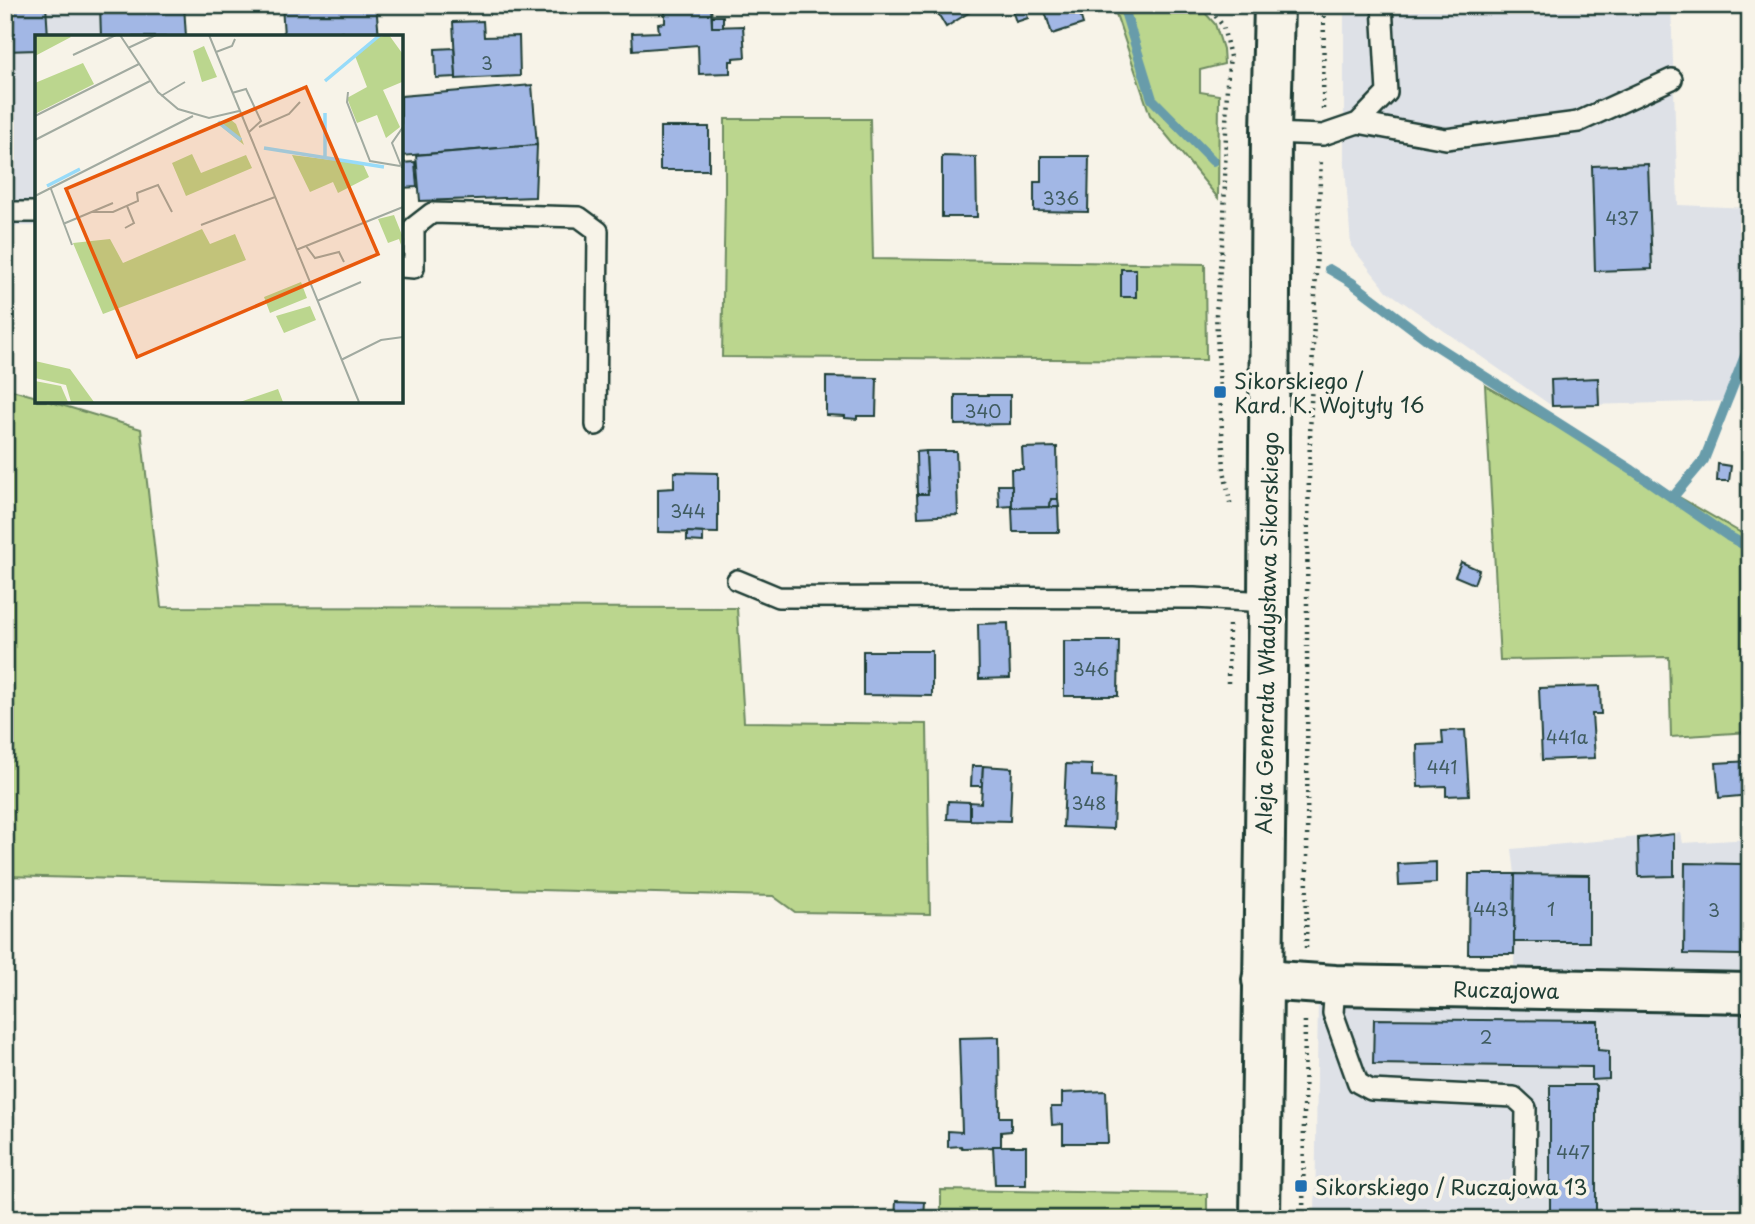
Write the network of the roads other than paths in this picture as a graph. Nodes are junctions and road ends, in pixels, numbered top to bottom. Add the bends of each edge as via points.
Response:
1 (1274, 5) edge
2 (1382, 5) edge
3 (1672, 79) dead end
4 (1358, 123) junction
5 (1271, 133) junction
6 (5, 212) edge
7 (35, 212) edge
8 (402, 267) edge
9 (596, 425) dead end
10 (737, 580) dead end
11 (1268, 602) junction
12 (1262, 980) junction
13 (1320, 984) junction
14 (1750, 993) edge
15 (1525, 1184) dead end
16 (1260, 1219) edge

1 - 5 main road, Aleja Generała Władysława Sikorskiego
2 - 4 lane via 1387,93
3 - 4 lane via 1577,122 1446,139
4 - 5 lane via 1323,135
5 - 11 main road, Aleja Generała Władysława Sikorskiego
6 - 7 lane
8 - 9 lane via 414,268 414,227 432,213 579,217 598,231
10 - 11 lane via 778,597
11 - 12 main road, Aleja Generała Władysława Sikorskiego
12 - 13 main road, Ruczajowa
12 - 16 main road, Aleja Generała Władysława Sikorskiego
13 - 14 main road, Ruczajowa
13 - 15 lane via 1358,1083 1371,1090 1514,1097 1526,1108

